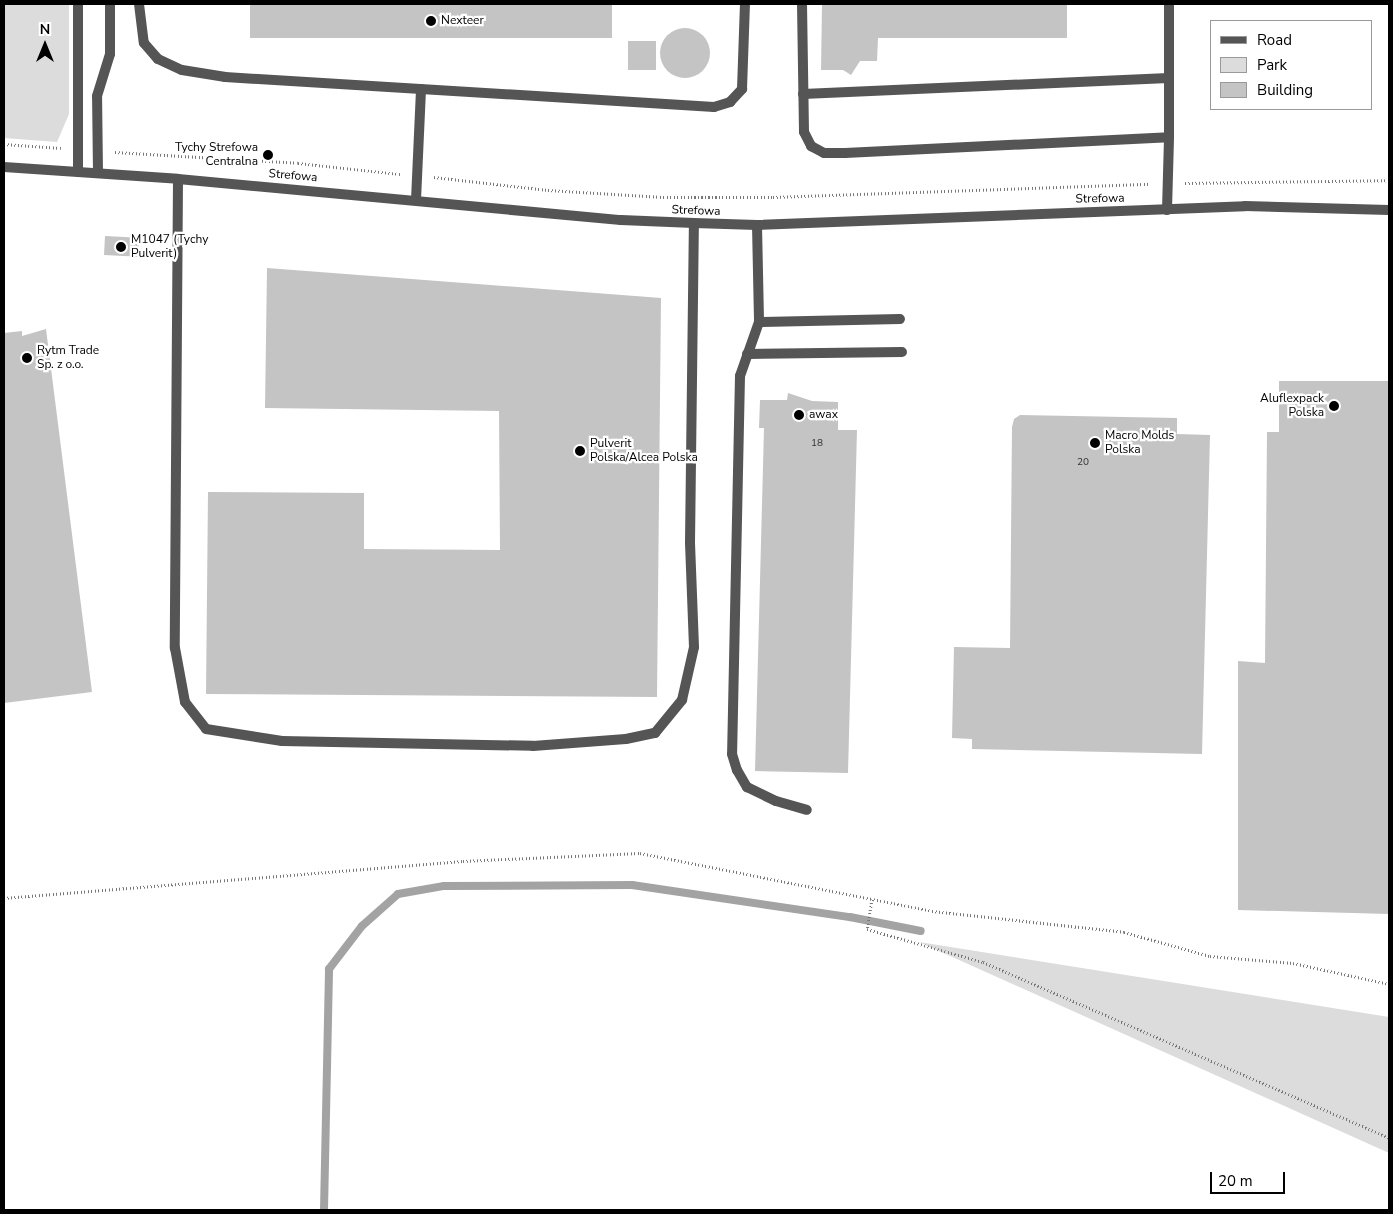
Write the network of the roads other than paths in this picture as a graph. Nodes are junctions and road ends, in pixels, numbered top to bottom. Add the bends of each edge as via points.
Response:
1 (78, 4) edge
2 (110, 4) edge
3 (139, 4) edge
4 (745, 4) edge
5 (802, 4) edge
6 (1169, 4) edge
7 (1169, 78) junction
8 (421, 89) junction
9 (803, 94) junction
10 (1169, 137) junction
11 (4, 167) edge
12 (78, 172) junction
13 (98, 174) junction
14 (178, 178) junction
15 (416, 200) junction
16 (1168, 210) junction
17 (1389, 210) edge
18 (694, 223) junction
19 (757, 225) junction
20 (900, 319) dead end
21 (759, 322) junction
22 (902, 352) dead end
23 (747, 354) junction
24 (807, 810) dead end

1 - 12 street
2 - 13 street via 110,54 97,96
3 - 8 street via 144,44 158,59 182,70 225,77
4 - 8 street via 742,89 730,102 714,107
5 - 9 street
6 - 7 street
7 - 9 street
7 - 10 street
8 - 15 street
9 - 10 street via 804,132 811,146 824,153
10 - 16 street
11 - 12 street, Strefowa
12 - 13 street, Strefowa
13 - 14 street, Strefowa
14 - 15 street, Strefowa
14 - 18 street via 175,648 185,702 206,729 282,741 532,746 626,739 655,733 682,700 694,648 690,543
15 - 18 street, Strefowa via 621,220
16 - 17 street, Strefowa via 1263,206
16 - 19 street, Strefowa
18 - 19 street, Strefowa
19 - 21 street
20 - 21 street
21 - 23 street
22 - 23 street
23 - 24 street via 740,376 732,754 736,770 747,787 766,798

